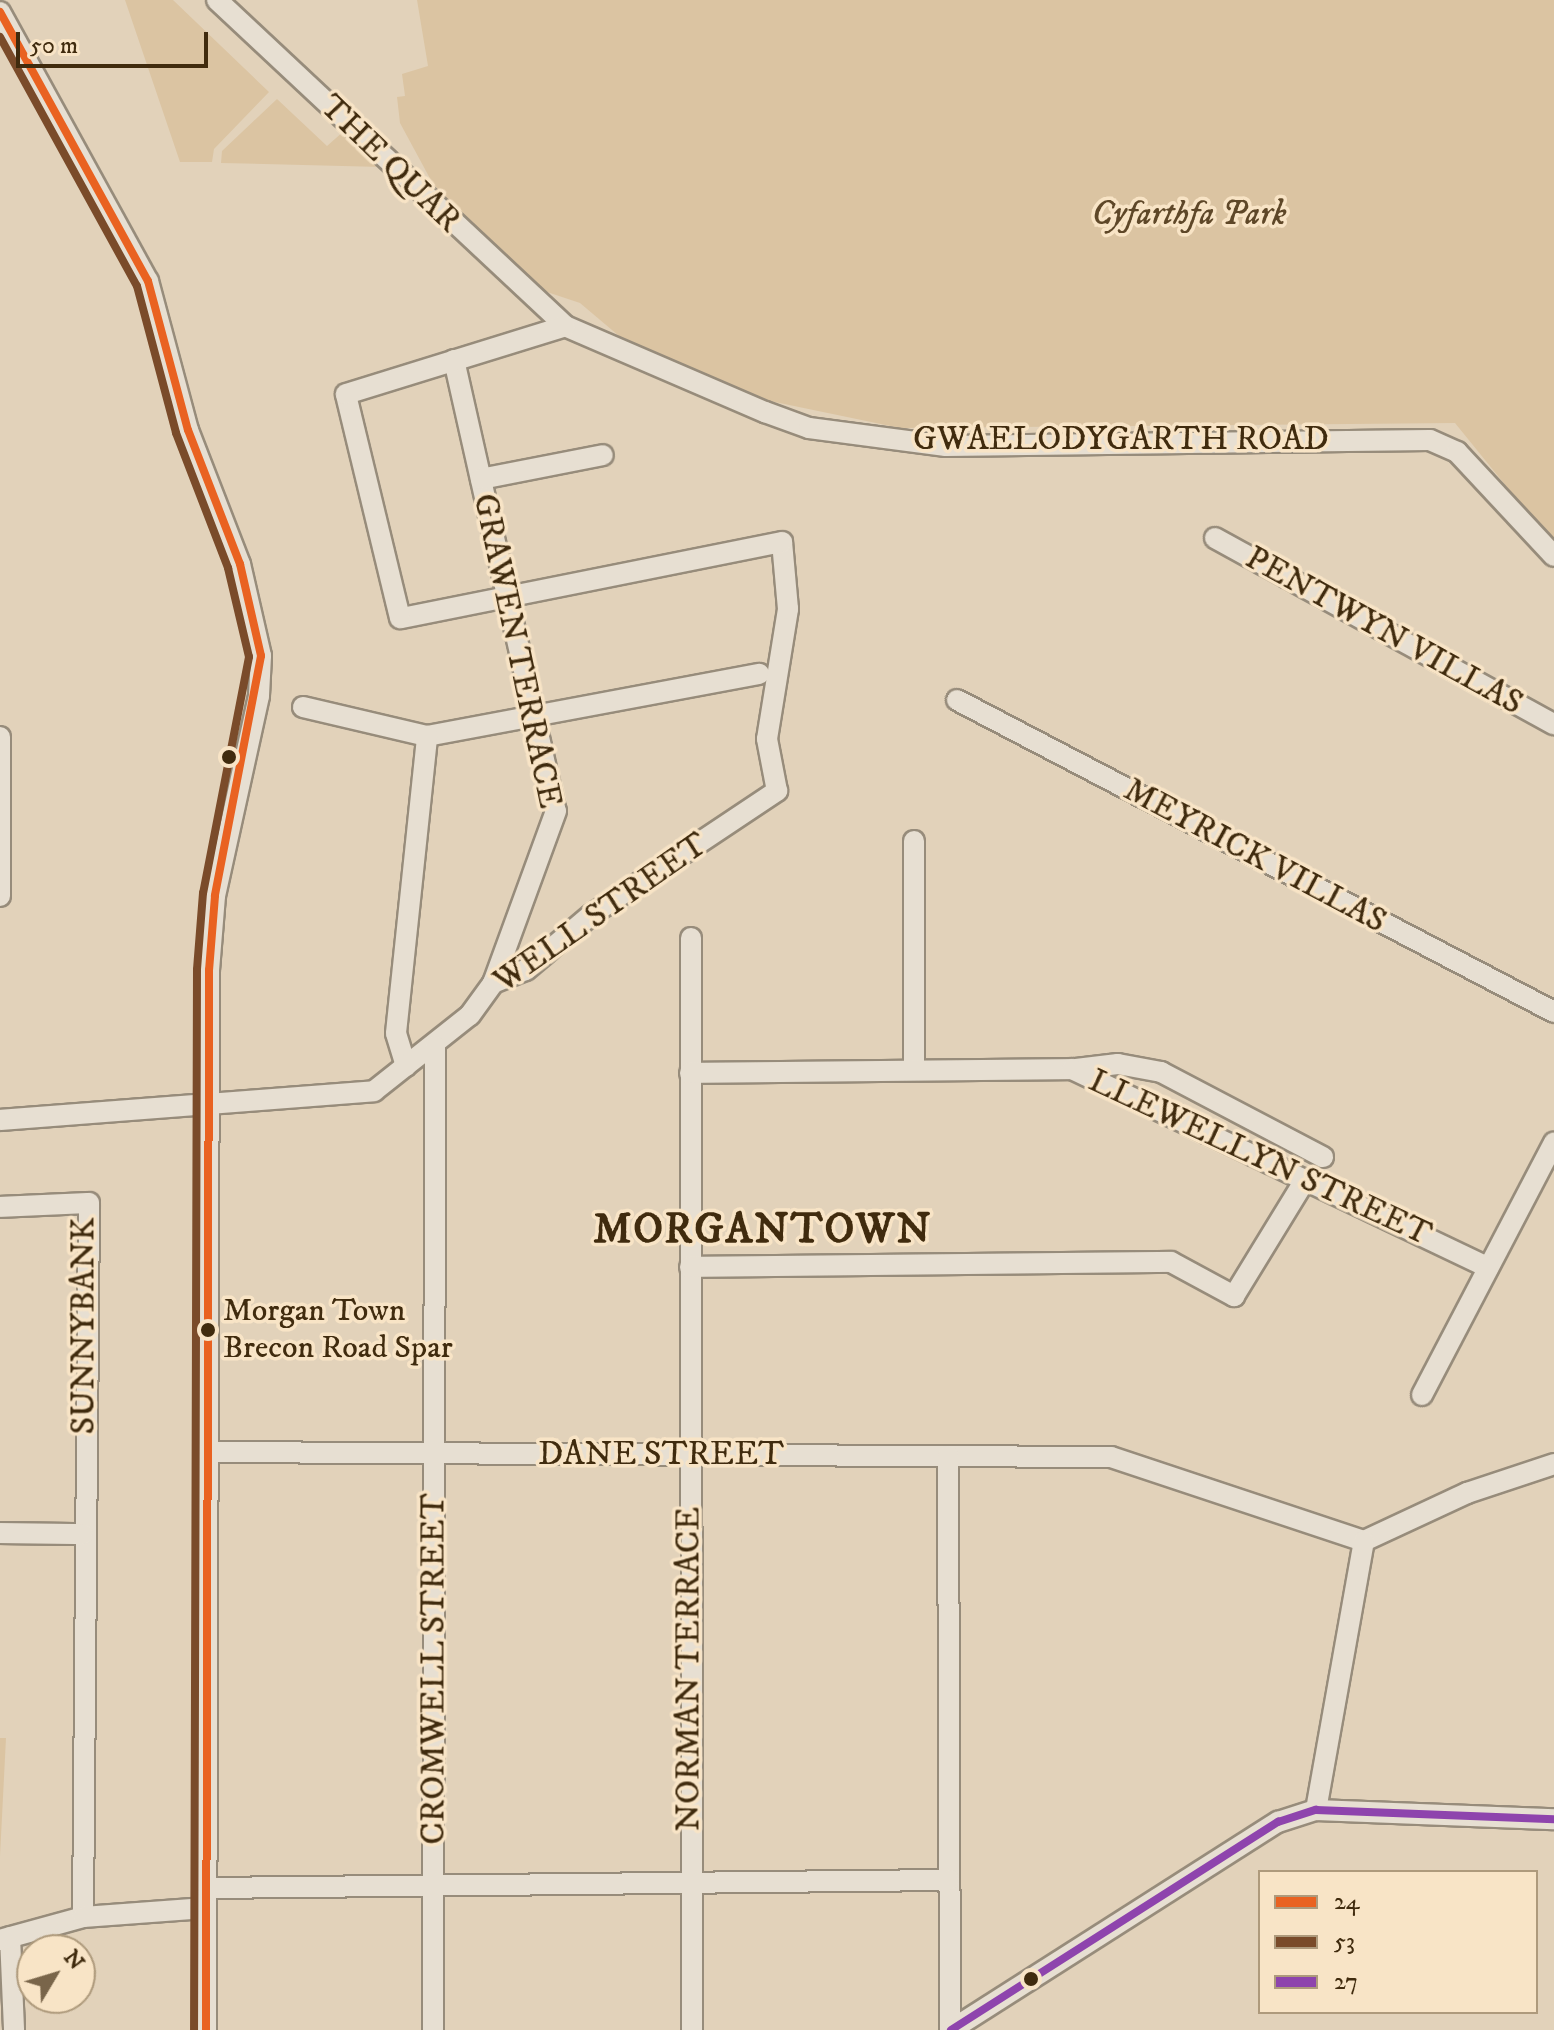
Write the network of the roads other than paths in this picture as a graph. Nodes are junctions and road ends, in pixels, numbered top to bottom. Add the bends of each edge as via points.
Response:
1 (217, 0) edge
2 (0, 12) edge
3 (565, 326) junction
4 (454, 360) junction
5 (603, 455) dead end
6 (481, 479) junction
7 (1215, 538) dead end
8 (1554, 556) edge
9 (507, 593) junction
10 (759, 674) dead end
11 (957, 700) dead end
12 (303, 707) dead end
13 (534, 718) junction
14 (1554, 724) edge
15 (427, 736) junction
16 (0, 737) edge
17 (914, 841) dead end
18 (1, 892) edge
19 (691, 938) dead end
20 (493, 983) junction
21 (1554, 1012) edge
22 (435, 1046) junction
23 (406, 1066) junction
24 (914, 1069) junction
25 (1072, 1069) junction
26 (690, 1073) junction
27 (212, 1109) junction
28 (0, 1120) edge
29 (1554, 1142) edge
30 (1323, 1157) dead end
31 (1305, 1180) junction
32 (0, 1207) edge
33 (690, 1267) junction
34 (1488, 1267) junction
35 (1422, 1395) dead end
36 (210, 1452) junction
37 (435, 1454) junction
38 (688, 1455) junction
39 (948, 1456) junction
40 (1554, 1464) edge
41 (0, 1533) edge
42 (83, 1534) junction
43 (1364, 1541) junction
44 (1316, 1810) junction
45 (1554, 1819) edge
46 (949, 1880) junction
47 (691, 1883) junction
48 (432, 1884) junction
49 (206, 1898) junction
50 (83, 1917) junction
51 (5, 1938) edge
52 (14, 2030) edge
53 (206, 2030) edge
54 (433, 2030) edge
55 (692, 2030) edge
56 (950, 2030) edge

1 - 3 street, THE QUAR
2 - 27 street via 148,281 188,430 254,616 259,696 215,896
3 - 4 street
3 - 8 street, GWAELODYGARTH ROAD via 809,428 946,446 1430,440 1457,452
4 - 6 street, GRAWEN TERRACE
4 - 9 street via 346,394 400,618
5 - 6 street
6 - 9 street, GRAWEN TERRACE
7 - 14 street, PENTWYN VILLAS
9 - 13 street, GRAWEN TERRACE
9 - 20 street, WELL STREET via 782,542 788,609 767,739 777,791 591,915 526,970
10 - 13 street
11 - 21 street, MEYRICK VILLAS
12 - 15 street
13 - 15 street
13 - 20 street, GRAWEN TERRACE via 556,811
15 - 23 street via 396,1033
16 - 18 street
17 - 24 street
19 - 26 street, NORMAN TERRACE
20 - 22 street, WELL STREET
22 - 23 street, WELL STREET
22 - 37 street, CROMWELL STREET
23 - 27 street, WELL STREET via 374,1091
24 - 25 street, LLEWELLYN STREET
24 - 26 street, LLEWELLYN STREET
25 - 30 street via 1118,1064 1161,1072
25 - 31 street, LLEWELLYN STREET
26 - 33 street, NORMAN TERRACE
27 - 28 street, WELL STREET
27 - 36 street
29 - 34 street
31 - 33 street via 1234,1296 1171,1262
31 - 34 street, LLEWELLYN STREET
32 - 42 street, SUNNYBANK via 89,1203
33 - 38 street, NORMAN TERRACE
34 - 35 street
36 - 37 street, DANE STREET
36 - 49 street
37 - 38 street, DANE STREET
37 - 48 street, CROMWELL STREET
38 - 39 street, DANE STREET
38 - 47 street, NORMAN TERRACE
39 - 43 street, DANE STREET via 1111,1457
39 - 46 street
40 - 43 street via 1467,1493
41 - 42 street
42 - 50 street, SUNNYBANK
43 - 44 street
44 - 45 street
44 - 56 street via 1278,1822
46 - 47 street
46 - 56 street
47 - 48 street
47 - 55 street, NORMAN TERRACE
48 - 49 street
48 - 54 street, CROMWELL STREET
49 - 50 street
49 - 53 street
50 - 51 street
51 - 52 street

